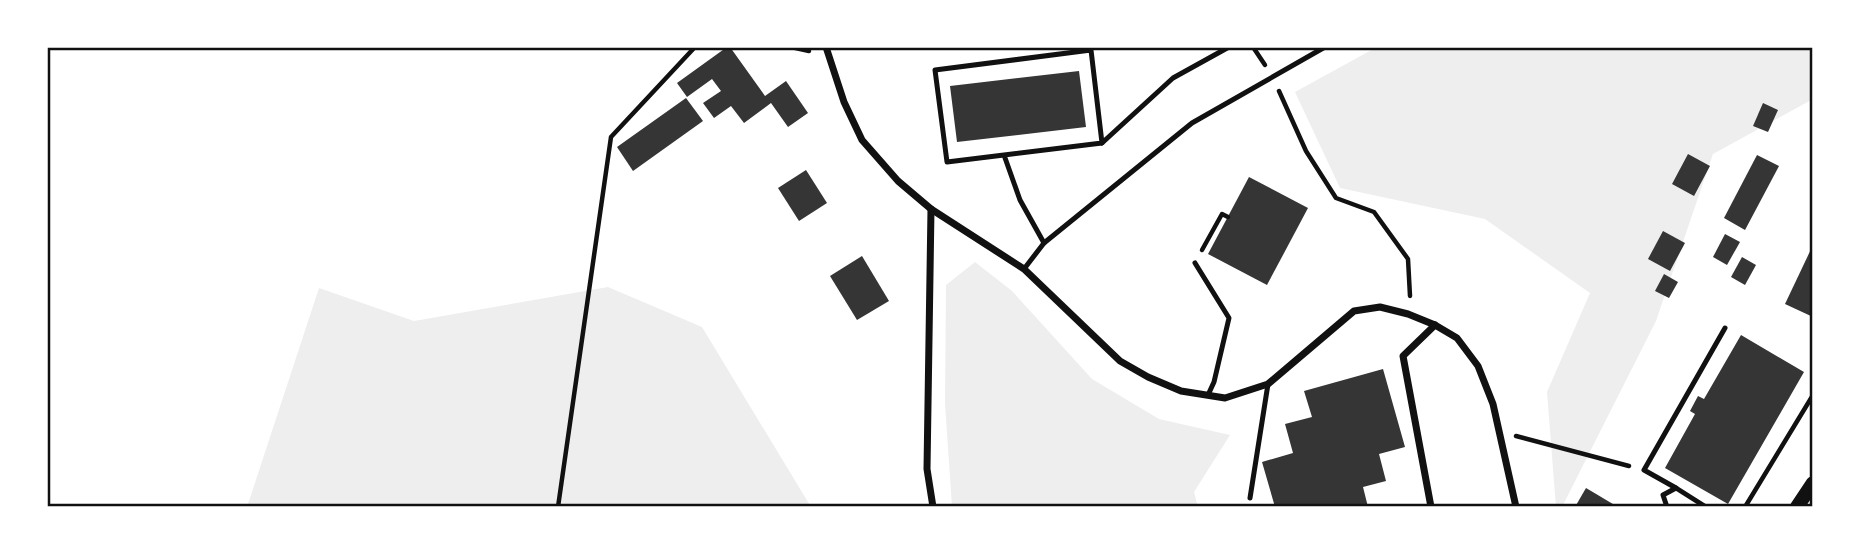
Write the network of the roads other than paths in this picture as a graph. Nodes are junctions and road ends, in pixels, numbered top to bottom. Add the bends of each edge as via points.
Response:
1 (826, 47) edge
2 (1229, 47) edge
3 (1325, 47) edge
4 (1102, 143) junction
5 (1004, 155) junction
6 (930, 209) junction
7 (1044, 243) junction
8 (1195, 263) road end
9 (1024, 269) junction
10 (1435, 325) junction
11 (1726, 328) dead end
12 (1268, 384) junction
13 (1208, 396) junction
14 (1812, 485) edge
15 (1676, 488) junction
16 (1250, 498) dead end
17 (933, 507) edge
18 (1432, 507) edge
19 (1517, 507) edge
20 (1667, 507) edge
21 (1706, 507) edge
22 (1797, 507) edge

1 - 6 street via 862,140
2 - 4 lane via 1173,78
3 - 7 lane via 1192,122
4 - 5 lane
4 - 5 lane via 1091,50 935,70 947,162
5 - 7 lane via 1020,200
6 - 9 street
6 - 17 street via 927,469
7 - 9 lane
8 - 13 lane via 1229,318
9 - 13 street via 1119,362 1181,391
10 - 12 street via 1380,307 1354,311
10 - 18 street via 1403,356
10 - 19 street via 1457,338 1479,366 1493,404
11 - 15 lane via 1644,470
12 - 13 street via 1225,398
12 - 16 lane
14 - 22 main road
15 - 20 lane via 1663,495
15 - 21 lane

